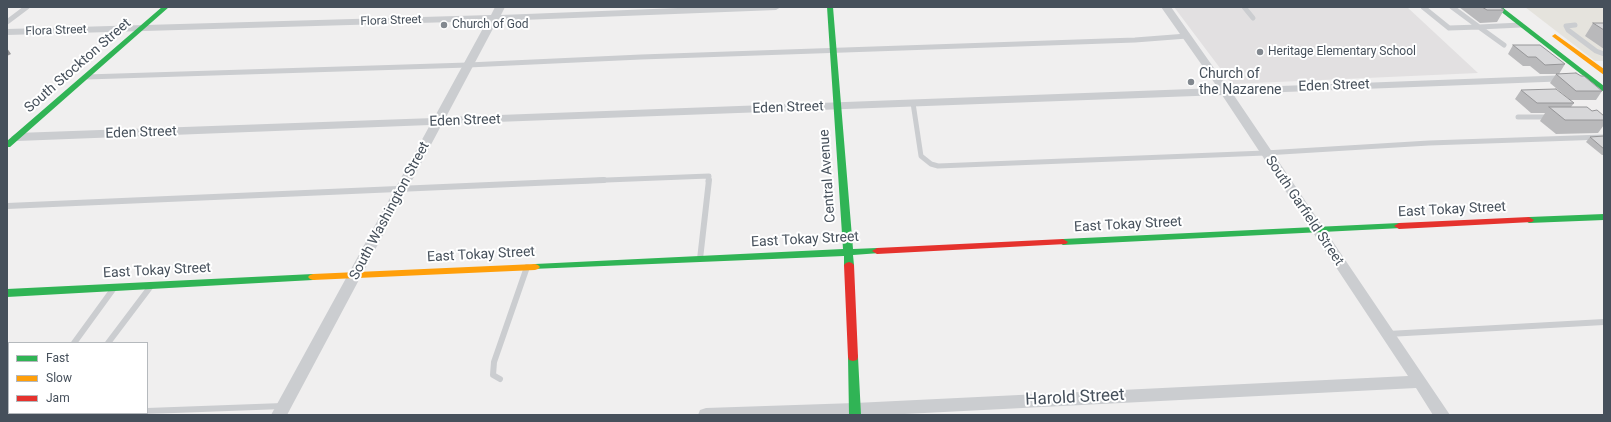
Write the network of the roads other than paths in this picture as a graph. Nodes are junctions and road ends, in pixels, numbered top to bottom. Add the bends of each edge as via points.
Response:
1 (27, 7) edge
2 (166, 7) edge
3 (776, 7) edge
4 (830, 7) edge
5 (1166, 7) edge
6 (1244, 7) edge
7 (1423, 7) edge
8 (1452, 7) edge
9 (1498, 7) edge
10 (497, 12) edge
11 (1253, 18) dead end
12 (7, 22) edge
13 (1521, 25) junction
14 (1575, 25) dead end
15 (1479, 27) junction
16 (143, 28) junction
17 (1548, 31) dead end
18 (7, 32) edge
19 (1187, 36) junction
20 (1504, 45) dead end
21 (833, 51) junction
22 (1604, 54) edge
23 (468, 65) junction
24 (1604, 73) edge
25 (86, 77) junction
26 (1587, 77) junction
27 (1604, 90) edge
28 (1225, 91) junction
29 (913, 103) junction
30 (837, 106) junction
31 (1518, 117) dead end
32 (1557, 117) edge
33 (437, 122) junction
34 (17, 137) junction
35 (1604, 137) edge
36 (7, 145) edge
37 (1265, 153) junction
38 (402, 190) junction
39 (7, 206) edge
40 (1604, 217) edge
41 (1317, 231) junction
42 (848, 252) junction
43 (700, 259) junction
44 (526, 267) junction
45 (355, 275) junction
46 (152, 284) junction
47 (115, 287) junction
48 (7, 293) edge
49 (1604, 322) edge
50 (1387, 334) junction
51 (75, 342) edge
52 (109, 342) edge
53 (500, 379) dead end
54 (1420, 382) junction
55 (148, 410) edge
56 (282, 411) edge
57 (855, 413) edge
58 (706, 415) edge
59 (1442, 415) edge

1 - 12 lane
2 - 16 street, South Stockton Street
3 - 10 street, Flora Street
4 - 21 street, Central Avenue
5 - 19 street, South Garfield Street
6 - 11 lane
7 - 15 lane via 1449,28
8 - 15 lane
9 - 13 street
10 - 16 street, Flora Street
10 - 23 street, South Washington Street
13 - 15 lane
13 - 26 street
14 - 22 lane via 1566,26 1590,47
15 - 20 lane
16 - 18 street, Flora Street
16 - 25 street, South Stockton Street
17 - 24 street
19 - 21 lane
19 - 28 street, South Garfield Street
21 - 23 lane
21 - 30 street, Central Avenue
23 - 25 lane
23 - 33 street, South Washington Street
25 - 34 street, South Stockton Street
26 - 27 street
26 - 28 street, Eden Street
28 - 29 street, Eden Street
28 - 37 street, South Garfield Street
29 - 30 street, Eden Street
29 - 37 lane via 921,156 938,166
30 - 33 street, Eden Street
30 - 42 street, Central Avenue
31 - 32 lane
33 - 34 street, Eden Street
33 - 38 street, South Washington Street
34 - 36 street, South Stockton Street
35 - 37 lane via 1429,143
37 - 41 street, South Garfield Street
38 - 39 lane
38 - 43 lane via 709,176
38 - 45 street, South Washington Street
40 - 41 street, East Tokay Street
41 - 42 street, East Tokay Street
41 - 50 street, South Garfield Street
42 - 43 street, East Tokay Street
42 - 57 street, Central Avenue
43 - 44 street, East Tokay Street
44 - 45 street, East Tokay Street
44 - 53 lane via 494,362 493,375
45 - 46 street, East Tokay Street
45 - 56 street, South Washington Street
46 - 47 street, East Tokay Street
46 - 52 lane
47 - 48 street, East Tokay Street
47 - 51 lane
49 - 50 lane
50 - 54 street, South Garfield Street
54 - 57 street, Harold Street via 1178,393
54 - 59 street, South Garfield Street
55 - 56 lane
57 - 58 street, Harold Street

